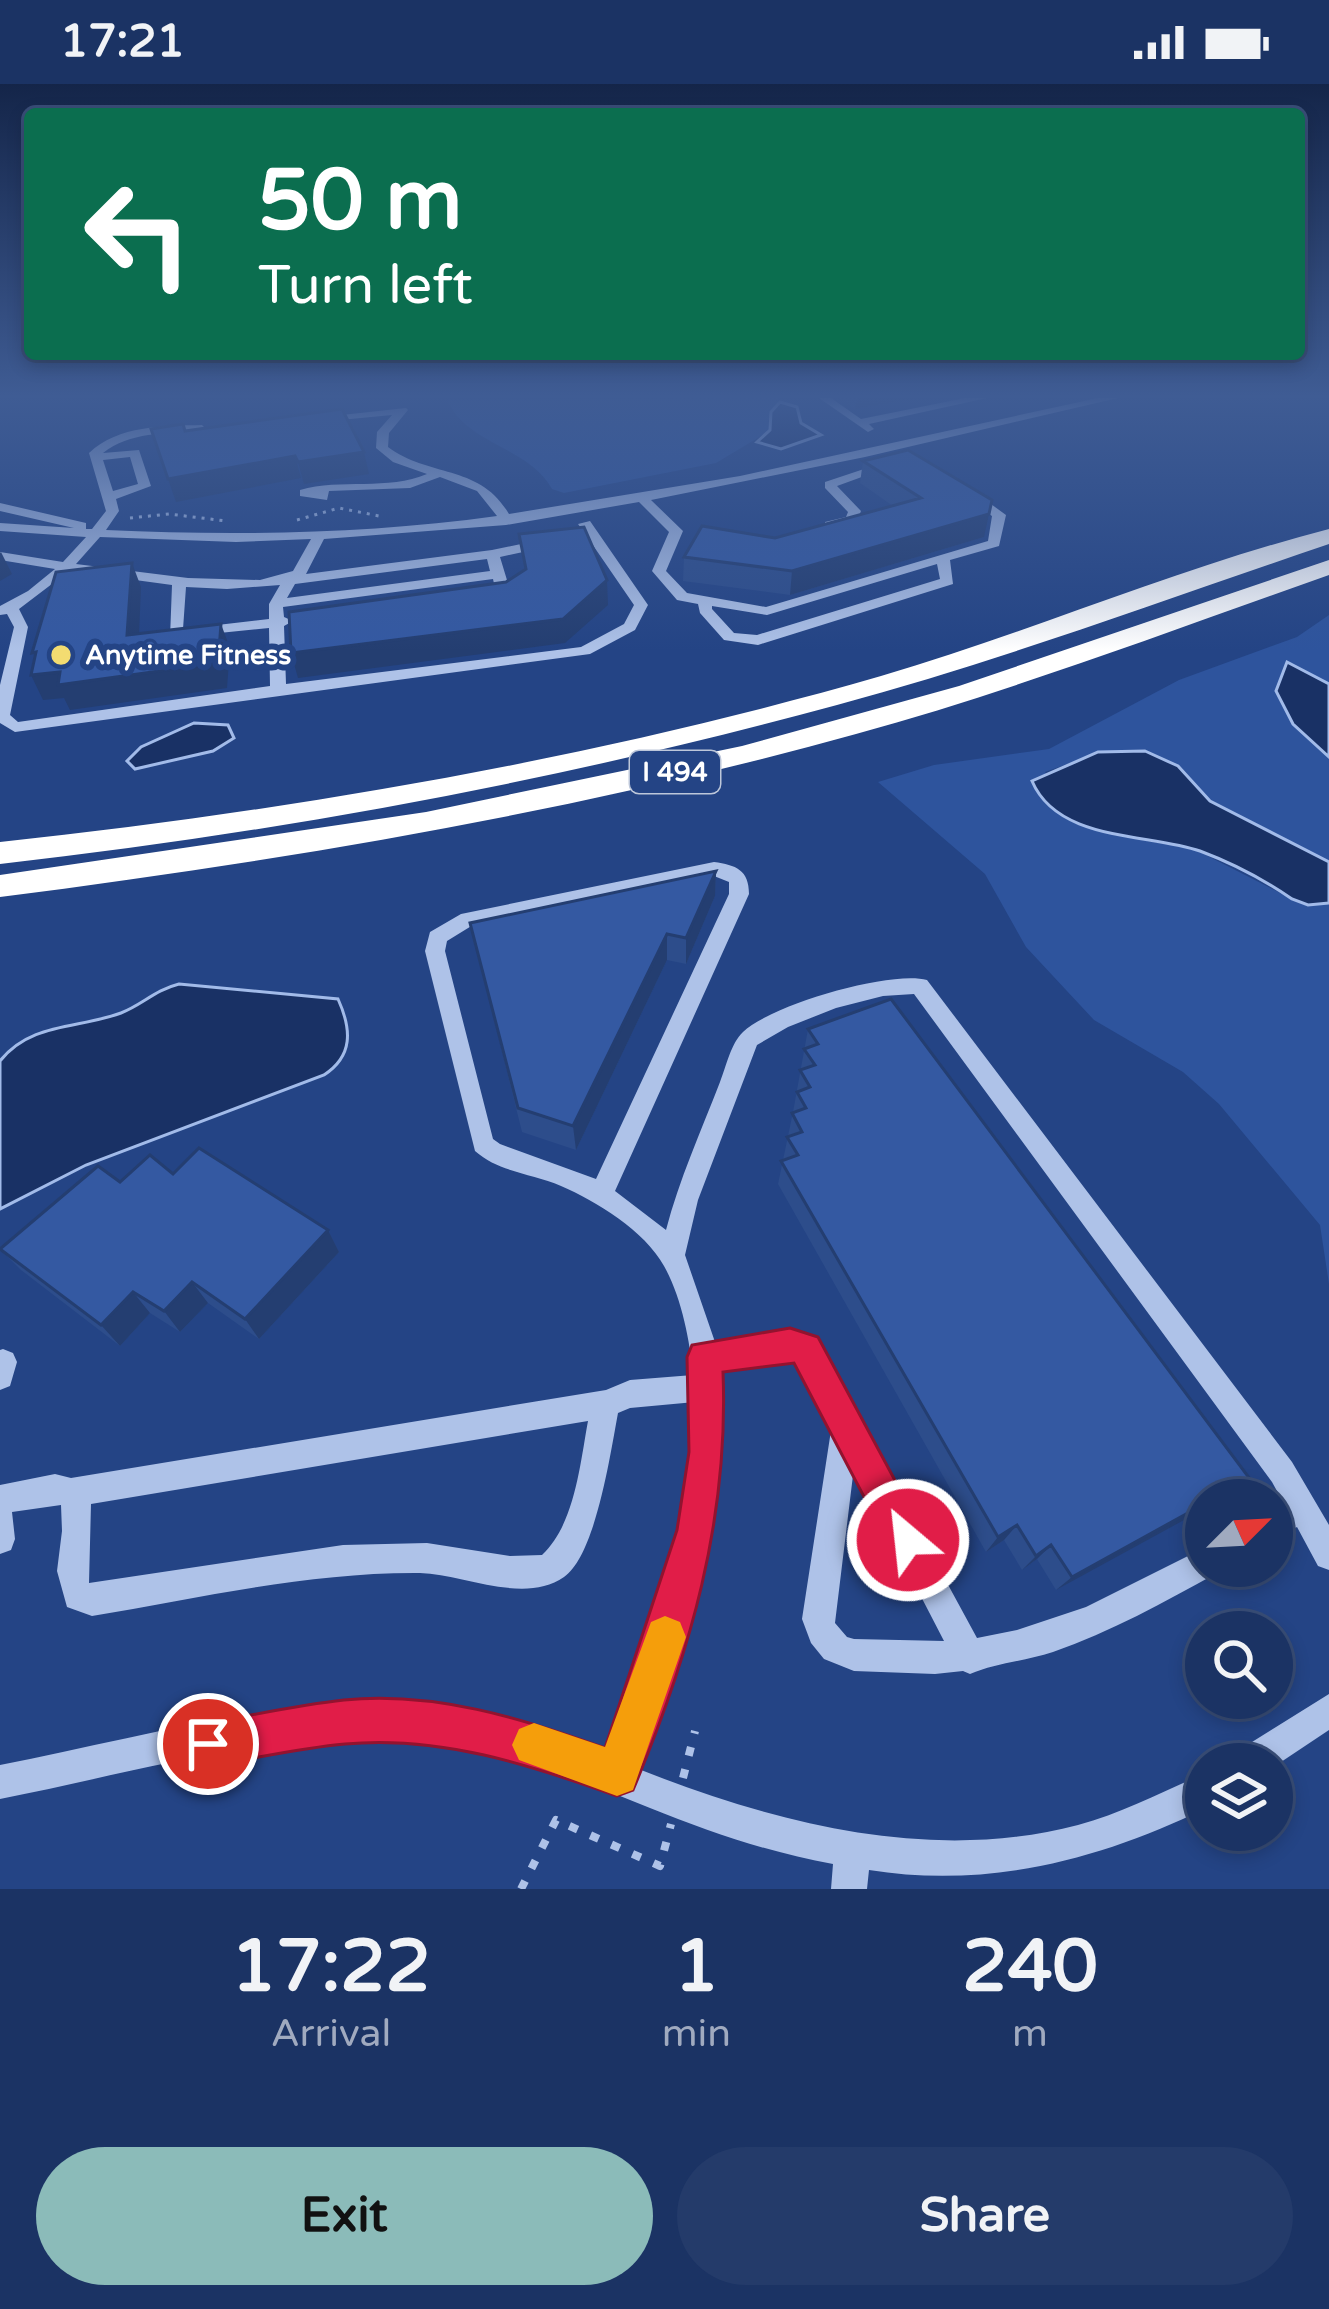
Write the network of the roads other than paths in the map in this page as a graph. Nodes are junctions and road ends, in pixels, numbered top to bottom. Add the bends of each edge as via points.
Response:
1 (103, 482) edge
2 (144, 482) edge
3 (417, 482) edge
4 (467, 482) edge
5 (706, 482) edge
6 (831, 482) edge
7 (953, 484) edge
8 (323, 488) dead end
9 (640, 496) junction
10 (107, 497) junction
11 (0, 507) edge
12 (573, 509) junction
13 (506, 521) junction
14 (0, 527) edge
15 (676, 531) junction
16 (806, 531) edge
17 (98, 533) junction
18 (592, 533) junction
19 (696, 534) edge
20 (1329, 536) edge
21 (318, 538) junction
22 (492, 554) junction
23 (0, 556) edge
24 (943, 559) junction
25 (66, 563) junction
26 (1329, 567) edge
27 (498, 574) junction
28 (180, 580) junction
29 (290, 580) junction
30 (475, 597) edge
31 (705, 602) junction
32 (386, 608) edge
33 (6, 609) edge
34 (276, 613) junction
35 (278, 690) junction
36 (522, 806) junction
37 (272, 818) junction
38 (0, 832) edge
39 (0, 853) edge
40 (0, 886) edge
41 (0, 904) edge
42 (600, 1196) junction
43 (672, 1255) junction
44 (707, 1372) junction
45 (606, 1404) junction
46 (846, 1422) junction
47 (71, 1493) junction
48 (0, 1500) edge
49 (1302, 1508) junction
50 (1293, 1513) edge
51 (0, 1519) edge
52 (0, 1538) edge
53 (1329, 1555) edge
54 (1185, 1574) edge
55 (970, 1658) junction
56 (1329, 1711) edge
57 (1280, 1743) edge
58 (617, 1774) junction
59 (0, 1782) edge
60 (1185, 1802) edge
61 (850, 1872) edge

1 - 10 street
2 - 10 street
3 - 8 street
4 - 13 street via 484,488
5 - 9 street
6 - 16 street via 854,515
7 - 24 street via 999,515 1001,528 994,543
9 - 12 street
9 - 15 street
10 - 17 street via 113,511
11 - 17 street
12 - 13 street
12 - 18 street
13 - 21 street
14 - 17 street
15 - 19 street
15 - 31 street via 659,571 682,597
17 - 21 street
17 - 25 street
18 - 22 street
18 - 35 street via 641,605 630,627 585,651
20 - 37 highway, I 494 via 820,701
21 - 29 street via 311,560
22 - 27 street
22 - 29 street
23 - 25 street
24 - 31 street via 779,610
24 - 31 street via 948,581 758,640 729,637
25 - 28 street
25 - 33 street
26 - 36 highway, I 494 via 851,727
27 - 30 street via 503,590
27 - 34 street
28 - 29 street via 226,587
28 - 34 street via 175,635
29 - 34 street
32 - 34 street
33 - 35 street via 21,627 1,716 15,728
34 - 35 street
36 - 40 highway, I 494 via 327,842
36 - 41 highway via 301,856
37 - 38 highway
37 - 39 highway, I 494
42 - 42 street via 483,1144 437,938 468,920 729,871 739,894
42 - 43 street
43 - 44 street
43 - 49 street via 748,1040 893,983 920,986
44 - 45 street
44 - 46 street via 790,1345 805,1349
44 - 58 street via 708,1452 696,1530
45 - 47 street
45 - 47 street via 572,1543 556,1565 537,1572 428,1558 327,1562 92,1600 71,1585 80,1508
46 - 55 street
46 - 55 street via 818,1619 824,1642 838,1654
47 - 48 street
49 - 50 street
49 - 53 street
51 - 52 street
54 - 55 street via 1123,1609
56 - 57 street
58 - 59 street via 521,1740 434,1724 348,1721
58 - 61 street
60 - 61 street via 1064,1848

